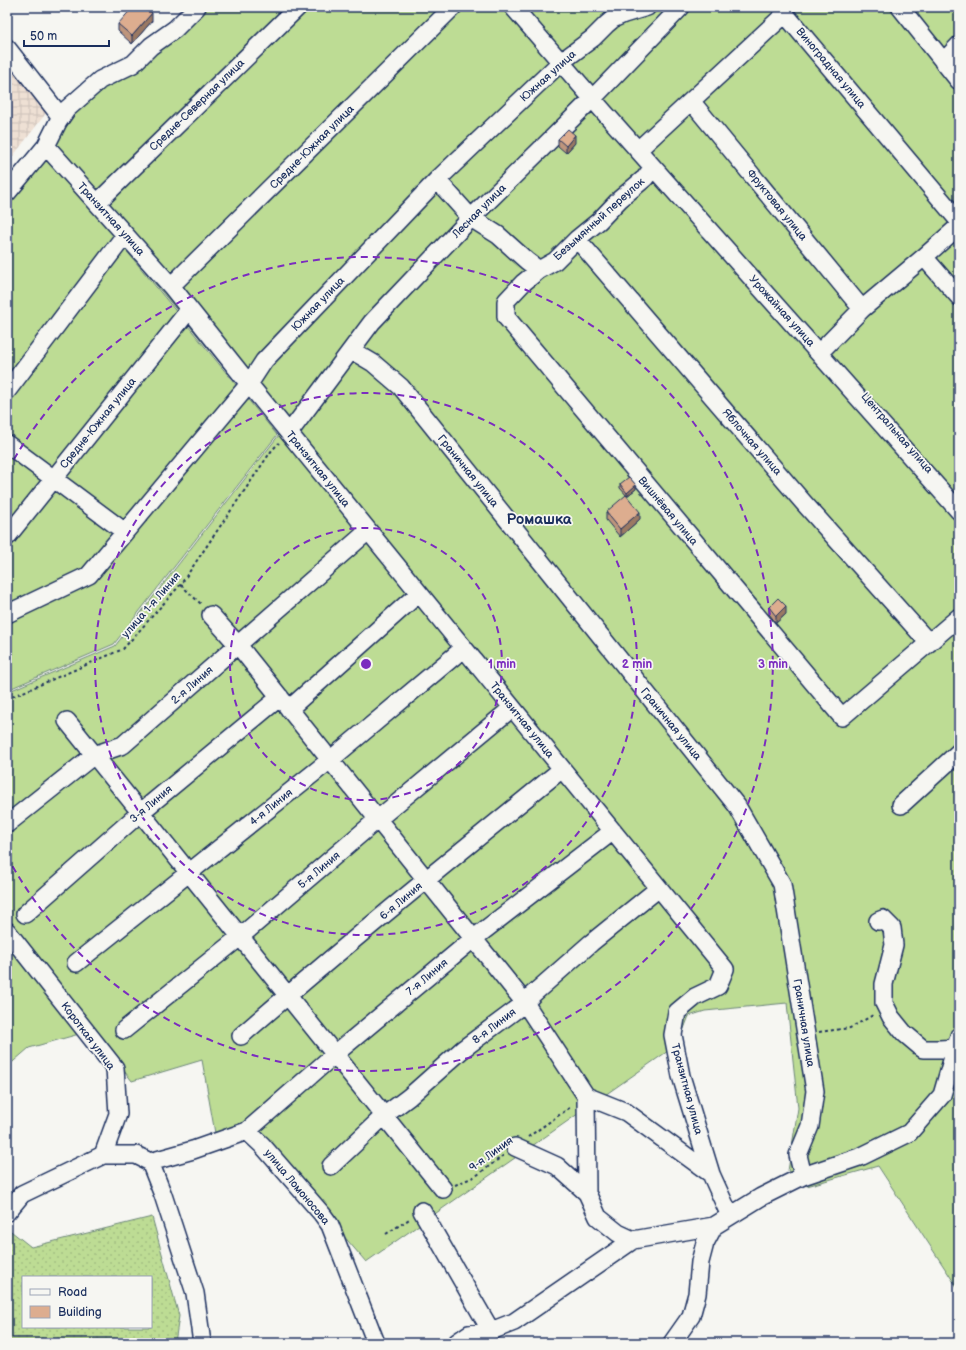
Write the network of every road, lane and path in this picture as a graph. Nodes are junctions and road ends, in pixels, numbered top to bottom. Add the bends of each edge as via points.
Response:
1 (197, 7) edge
2 (298, 7) edge
3 (453, 7) edge
4 (513, 7) edge
5 (646, 7) edge
6 (681, 7) edge
7 (900, 7) edge
8 (959, 45) edge
9 (7, 48) edge
10 (561, 62) junction
11 (943, 62) junction
12 (959, 81) edge
13 (593, 98) junction
14 (691, 100) junction
15 (62, 117) junction
16 (46, 146) junction
17 (638, 150) junction
18 (653, 166) junction
19 (437, 180) junction
20 (7, 193) edge
21 (97, 203) junction
22 (471, 218) junction
23 (959, 221) edge
24 (959, 226) edge
25 (125, 235) junction
26 (577, 239) junction
27 (924, 257) junction
28 (539, 270) junction
29 (171, 286) junction
30 (959, 297) edge
31 (506, 301) joint
32 (862, 309) junction
33 (190, 310) junction
34 (351, 350) junction
35 (819, 353) junction
36 (832, 368) junction
37 (248, 384) junction
38 (7, 391) edge
39 (291, 431) junction
40 (7, 444) edge
41 (54, 478) junction
42 (959, 504) edge
43 (959, 511) edge
44 (368, 531) junction
45 (125, 532) junction
46 (7, 537) edge
47 (181, 584) junction
48 (419, 593) junction
49 (7, 614) edge
50 (211, 615) joint
51 (959, 616) edge
52 (929, 643) junction
53 (238, 645) junction
54 (464, 648) junction
55 (7, 699) edge
56 (285, 703) junction
57 (512, 708) junction
58 (67, 721) dead end
59 (959, 752) edge
60 (94, 755) junction
61 (330, 760) junction
62 (959, 760) edge
63 (562, 769) junction
64 (141, 812) junction
65 (378, 819) junction
66 (7, 824) edge
67 (613, 831) junction
68 (189, 872) junction
69 (426, 880) junction
70 (660, 888) junction
71 (25, 914) dead end
72 (878, 921) dead end
73 (7, 931) edge
74 (241, 936) junction
75 (474, 939) junction
76 (76, 963) dead end
77 (288, 995) junction
78 (525, 1003) junction
79 (886, 1007) junction
80 (124, 1030) dead end
81 (806, 1033) junction
82 (242, 1036) dead end
83 (957, 1042) edge
84 (335, 1054) junction
85 (586, 1096) junction
86 (385, 1115) junction
87 (247, 1130) junction
88 (515, 1147) junction
89 (103, 1156) junction
90 (150, 1162) junction
91 (332, 1166) dead end
92 (711, 1174) junction
93 (803, 1176) junction
94 (443, 1189) joint
95 (587, 1194) junction
96 (422, 1211) joint
97 (7, 1212) edge
98 (730, 1216) junction
99 (714, 1226) junction
100 (386, 1234) dead end
101 (633, 1240) junction
102 (491, 1331) junction
103 (202, 1343) edge
104 (376, 1343) edge
105 (456, 1343) edge
106 (672, 1343) edge

1 - 15 street via 133,64 100,80
2 - 21 street, Средне-Северная улица
3 - 29 street, Средне-Южная улица
4 - 10 street, Урожайная улица
5 - 10 street, Южная улица via 614,19
6 - 13 street, Лесная улица
7 - 11 street
8 - 11 street
9 - 15 street
10 - 13 street, Урожайная улица
10 - 19 street, Южная улица
11 - 12 street
13 - 17 street, Урожайная улица
13 - 22 street, Лесная улица
14 - 17 street, Виноградная улица
14 - 23 street, Виноградная улица via 785,14
14 - 32 street, Фруктовая улица
15 - 16 street
16 - 20 street
16 - 21 street, Транзитная улица
17 - 18 street, Урожайная улица
18 - 26 street, Безымянный переулок via 645,178
18 - 35 street, Урожайная улица
19 - 22 street
19 - 37 street, Южная улица via 264,360
21 - 25 street, Транзитная улица
22 - 28 street via 498,235
22 - 34 street, Лесная улица via 372,322
24 - 27 street
25 - 29 street, Транзитная улица
25 - 38 street
26 - 28 street, Безымянный переулок via 555,260
26 - 52 street, Яблочная улица via 803,502
27 - 30 street
27 - 32 street
28 - 31 street, Безымянный переулок
29 - 33 street, Транзитная улица
31 - 52 street, Вишнёвая улица via 506,317 842,717
32 - 35 street
33 - 37 street, Транзитная улица
33 - 41 street, Средне-Южная улица
34 - 39 street, Лесная улица
34 - 81 street, Граничная улица via 373,363 401,387 737,806 782,884
35 - 36 street, Урожайная улица
36 - 42 street, Центральная улица via 840,367
36 - 43 street, Урожайная улица
37 - 39 street, Транзитная улица
37 - 45 street, Южная улица
39 - 44 street, Транзитная улица
39 - 47 path, улица 1-я Линия via 272,450
40 - 41 street
41 - 45 street
41 - 46 street, Средне-Южная улица
44 - 48 street, Транзитная улица
44 - 53 street, 2-я Линия
45 - 49 street, Южная улица via 89,575
47 - 50 path
47 - 55 path, улица 1-я Линия via 123,649
48 - 54 street, Транзитная улица
48 - 56 street, 3-я Линия
50 - 53 street
51 - 52 street
53 - 56 street
53 - 60 street, 2-я Линия via 123,745
54 - 57 street, Транзитная улица
54 - 61 street, 4-я Линия
56 - 61 street
56 - 64 street, 3-я Линия
57 - 63 street, Транзитная улица
57 - 65 street, 5-я Линия
58 - 60 street
59 - 62 street via 904,808
60 - 64 street
60 - 66 street, 2-я Линия
61 - 65 street
61 - 68 street, 4-я Линия
63 - 67 street, Транзитная улица
63 - 69 street, 6-я Линия
64 - 68 street
64 - 71 street, 3-я Линия
65 - 69 street
65 - 74 street, 5-я Линия
67 - 70 street, Транзитная улица
67 - 75 street, 7-я Линия
68 - 74 street
68 - 76 street, 4-я Линия
69 - 75 street
69 - 77 street, 6-я Линия
70 - 78 street, 8-я Линия via 591,943
70 - 92 street, Транзитная улица via 725,969 718,986 695,997 678,1012 672,1035 681,1076
72 - 79 street via 883,920 892,928 894,945 884,984
73 - 89 street, Короткая улица via 115,1068 118,1114
74 - 77 street
74 - 80 street, 5-я Линия
75 - 78 street
75 - 84 street, 7-я Линия
77 - 82 street, 6-я Линия
77 - 84 street
78 - 85 street
78 - 86 street, 8-я Линия via 463,1049
79 - 81 path via 850,1028
79 - 83 street via 904,1034 923,1048 940,1049
81 - 93 street, Граничная улица via 815,1091 810,1126 798,1155
83 - 93 street via 942,1095 909,1133 862,1156
84 - 86 street
84 - 87 street, 7-я Линия
85 - 88 path, 9-я Линия
85 - 92 street via 626,1112
85 - 95 street
86 - 91 street, 8-я Линия
86 - 94 street
87 - 90 street via 193,1150
87 - 104 street, улица Ломоносова via 330,1225
88 - 94 path, 9-я Линия via 476,1176
88 - 95 street via 557,1166
89 - 90 street via 136,1155
89 - 97 street via 22,1194
90 - 103 street via 195,1294
92 - 98 street, Транзитная улица
93 - 98 street
95 - 101 street via 598,1217 618,1233
96 - 100 path
96 - 102 street
98 - 99 street
99 - 101 street
99 - 106 street via 705,1242 691,1316
101 - 102 street via 514,1322
102 - 105 street via 470,1334

